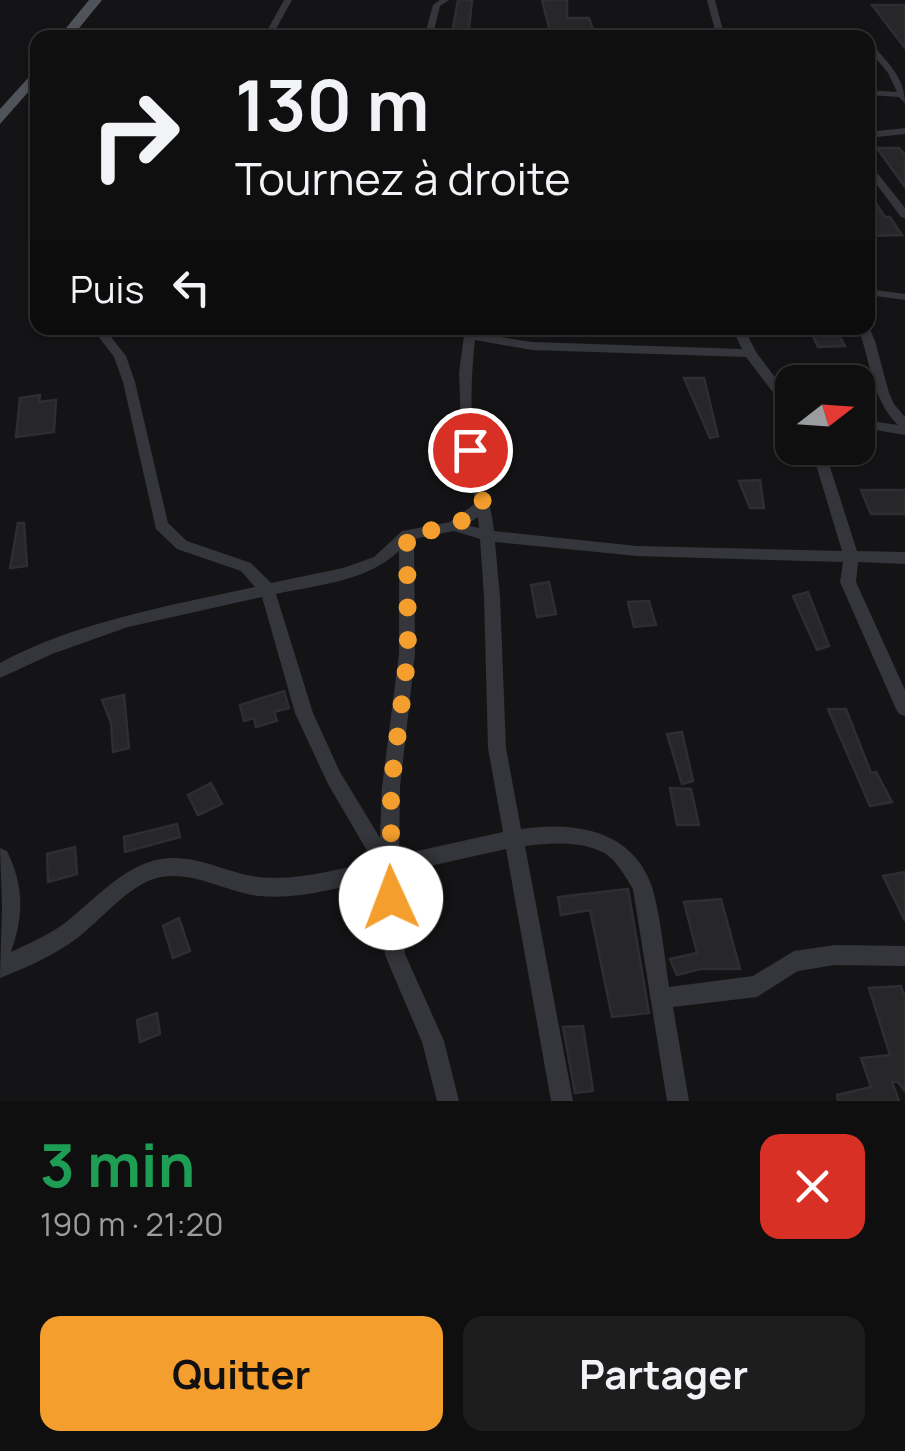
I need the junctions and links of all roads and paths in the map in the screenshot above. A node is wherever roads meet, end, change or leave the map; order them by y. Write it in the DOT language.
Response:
graph roads {
  1 [pos="96,0"];
  2 [pos="288,0"];
  3 [pos="445,0"];
  4 [pos="712,0"];
  5 [pos="71,30"];
  6 [pos="271,30"];
  7 [pos="430,30"];
  8 [pos="719,30"];
  9 [pos="875,53"];
  10 [pos="30,81"];
  11 [pos="875,94"];
  12 [pos="904,98"];
  13 [pos="0,119"];
  14 [pos="905,130"];
  15 [pos="875,134"];
  16 [pos="875,175"];
  17 [pos="905,215"];
  18 [pos="875,293"];
  19 [pos="905,297"];
  20 [pos="104,335"];
  21 [pos="470,335"];
  22 [pos="483,335"];
  23 [pos="741,335"];
  24 [pos="867,335"];
  25 [pos="750,354"];
  26 [pos="775,386"];
  27 [pos="875,424"];
  28 [pos="905,428"];
  29 [pos="823,465"];
  30 [pos="484,506"];
  31 [pos="454,526"];
  32 [pos="407,535"];
  33 [pos="486,536"];
  34 [pos="851,555"];
  35 [pos="905,558"];
  36 [pos="267,590"];
  37 [pos="0,672"];
  38 [pos="905,708"];
  39 [pos="514,838"];
  40 [pos="0,858"];
  41 [pos="389,870"];
  42 [pos="0,955"];
  43 [pos="905,956"];
  44 [pos="0,968"];
  45 [pos="664,998"];
  46 [pos="448,1101"];
  47 [pos="562,1101"];
  48 [pos="678,1101"];
  1 -- 5 [label="main road"];
  2 -- 6 [label="street"];
  3 -- 7 [label="street"];
  4 -- 8 [label="street"];
  9 -- 12 [label="street"];
  10 -- 13 [label="main road"];
  11 -- 12 [label="street"];
  14 -- 15 [label="street"];
  16 -- 17 [label="street"];
  18 -- 19 [label="street"];
  20 -- 36 [label="street"];
  21 -- 30 [label="street"];
  22 -- 25 [label="street"];
  23 -- 25 [label="street"];
  24 -- 28 [label="street"];
  25 -- 26 [label="street"];
  27 -- 28 [label="street"];
  29 -- 34 [label="street"];
  30 -- 31 [label="street"];
  30 -- 33 [label="street"];
  31 -- 32 [label="street"];
  31 -- 33 [label="street"];
  32 -- 36 [label="street"];
  32 -- 41 [label="street"];
  33 -- 34 [label="street"];
  33 -- 39 [label="street"];
  34 -- 35 [label="street"];
  34 -- 38 [label="street"];
  36 -- 37 [label="street"];
  36 -- 41 [label="street"];
  39 -- 41 [label="street"];
  39 -- 45 [label="street"];
  39 -- 47 [label="street"];
  40 -- 42 [label="street"];
  41 -- 44 [label="street"];
  41 -- 46 [label="street"];
  43 -- 45 [label="street"];
  45 -- 48 [label="street"];
}
